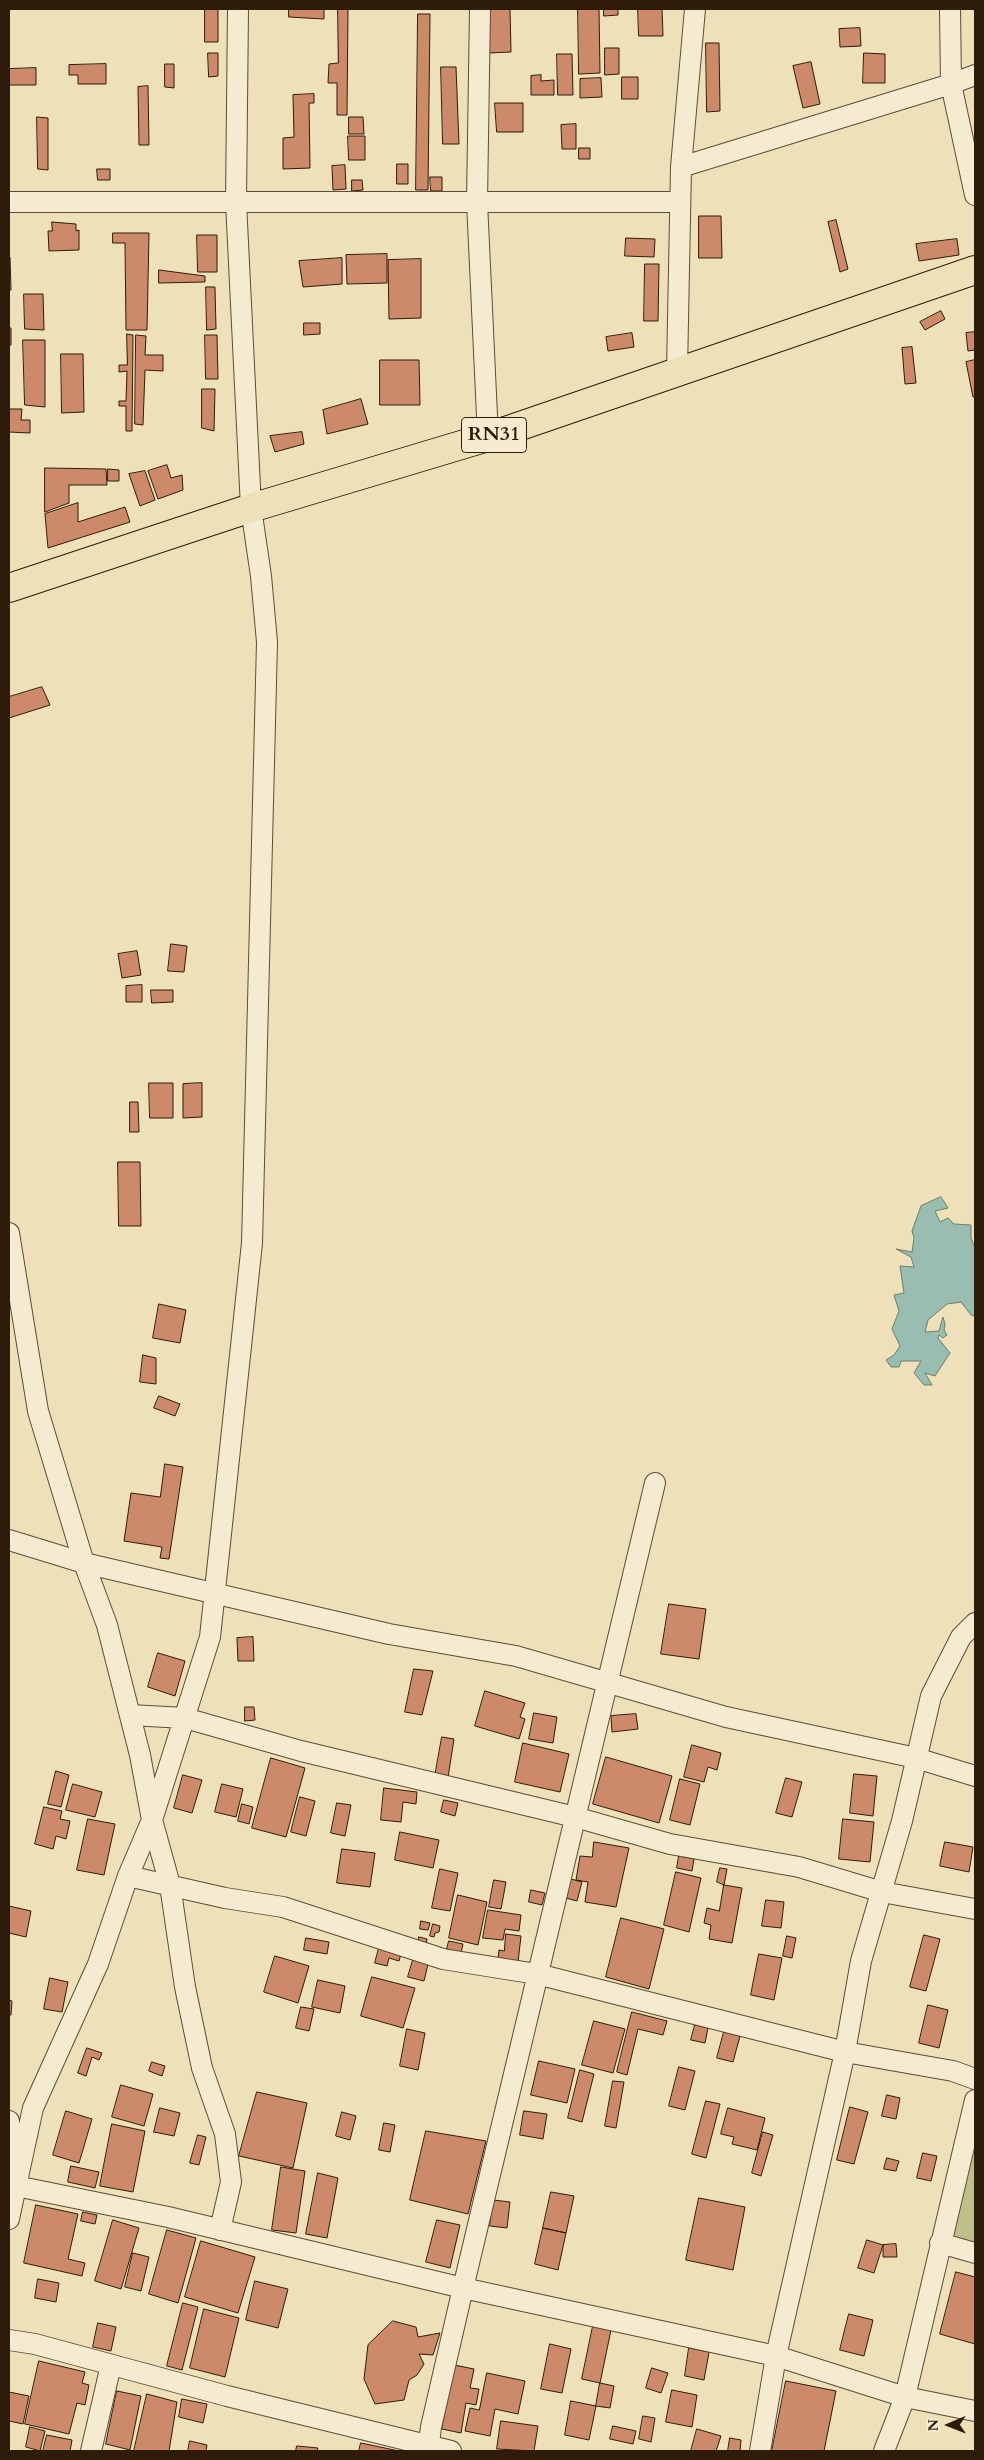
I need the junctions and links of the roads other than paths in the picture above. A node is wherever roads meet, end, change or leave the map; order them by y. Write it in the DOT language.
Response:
graph roads {
  1 [pos="238,9"];
  2 [pos="480,9"];
  3 [pos="695,9"];
  4 [pos="950,9"];
  5 [pos="975,75"];
  6 [pos="951,84"];
  7 [pos="680,167"];
  8 [pos="975,194"];
  9 [pos="9,202"];
  10 [pos="236,202"];
  11 [pos="477,202"];
  12 [pos="680,202"];
  13 [pos="975,270"];
  14 [pos="676,371"];
  15 [pos="488,436"];
  16 [pos="251,508"];
  17 [pos="9,588"];
  18 [pos="9,1233"];
  19 [pos="655,1483"];
  20 [pos="9,1540"];
  21 [pos="84,1563"];
  22 [pos="215,1593"];
  23 [pos="975,1623"];
  24 [pos="608,1684"];
  25 [pos="130,1716"];
  26 [pos="185,1718"];
  27 [pos="916,1758"];
  28 [pos="975,1776"];
  29 [pos="575,1817"];
  30 [pos="152,1820"];
  31 [pos="128,1876"];
  32 [pos="170,1885"];
  33 [pos="882,1892"];
  34 [pos="975,1909"];
  35 [pos="537,1974"];
  36 [pos="845,2052"];
  37 [pos="975,2079"];
  38 [pos="975,2100"];
  39 [pos="9,2121"];
  40 [pos="16,2186"];
  41 [pos="9,2219"];
  42 [pos="220,2230"];
  43 [pos="940,2243"];
  44 [pos="975,2253"];
  45 [pos="463,2288"];
  46 [pos="9,2340"];
  47 [pos="776,2356"];
  48 [pos="110,2366"];
  49 [pos="905,2397"];
  50 [pos="975,2411"];
  51 [pos="428,2449"];
  52 [pos="91,2451"];
  53 [pos="451,2451"];
  54 [pos="760,2451"];
  55 [pos="884,2451"];
  1 -- 10 [label="street"];
  2 -- 11 [label="street"];
  3 -- 7 [label="street"];
  4 -- 6 [label="street"];
  5 -- 6 [label="street"];
  6 -- 7 [label="street"];
  6 -- 8 [label="street"];
  7 -- 12 [label="street"];
  9 -- 10 [label="street"];
  10 -- 11 [label="street"];
  10 -- 16 [label="street"];
  11 -- 12 [label="street"];
  11 -- 15 [label="street"];
  12 -- 14 [label="street"];
  13 -- 14 [label="main road, RN31"];
  14 -- 15 [label="main road, RN31"];
  15 -- 16 [label="main road, RN31"];
  16 -- 17 [label="main road, RN31"];
  16 -- 22 [label="street"];
  18 -- 21 [label="street"];
  19 -- 24 [label="street"];
  20 -- 21 [label="street"];
  21 -- 22 [label="street"];
  21 -- 25 [label="street"];
  22 -- 24 [label="street"];
  22 -- 26 [label="street"];
  23 -- 27 [label="street"];
  24 -- 27 [label="street"];
  24 -- 29 [label="street"];
  25 -- 26 [label="street"];
  25 -- 30 [label="street"];
  26 -- 29 [label="street"];
  26 -- 30 [label="street"];
  27 -- 28 [label="street"];
  27 -- 33 [label="street"];
  29 -- 33 [label="street"];
  29 -- 35 [label="street"];
  30 -- 31 [label="street"];
  30 -- 32 [label="street"];
  31 -- 32 [label="street"];
  31 -- 40 [label="street"];
  32 -- 35 [label="street"];
  32 -- 42 [label="street"];
  33 -- 34 [label="street"];
  33 -- 36 [label="street"];
  35 -- 36 [label="street"];
  35 -- 45 [label="street"];
  36 -- 37 [label="street"];
  36 -- 47 [label="street"];
  38 -- 43 [label="street"];
  39 -- 40 [label="street"];
  40 -- 41 [label="street"];
  40 -- 42 [label="street"];
  42 -- 45 [label="street"];
  43 -- 44 [label="street"];
  43 -- 49 [label="street"];
  45 -- 47 [label="street"];
  45 -- 51 [label="street"];
  46 -- 48 [label="street"];
  47 -- 49 [label="street"];
  47 -- 54 [label="street"];
  48 -- 51 [label="street"];
  48 -- 52 [label="street"];
  49 -- 50 [label="street"];
  49 -- 55 [label="street"];
  51 -- 53 [label="street"];
}
